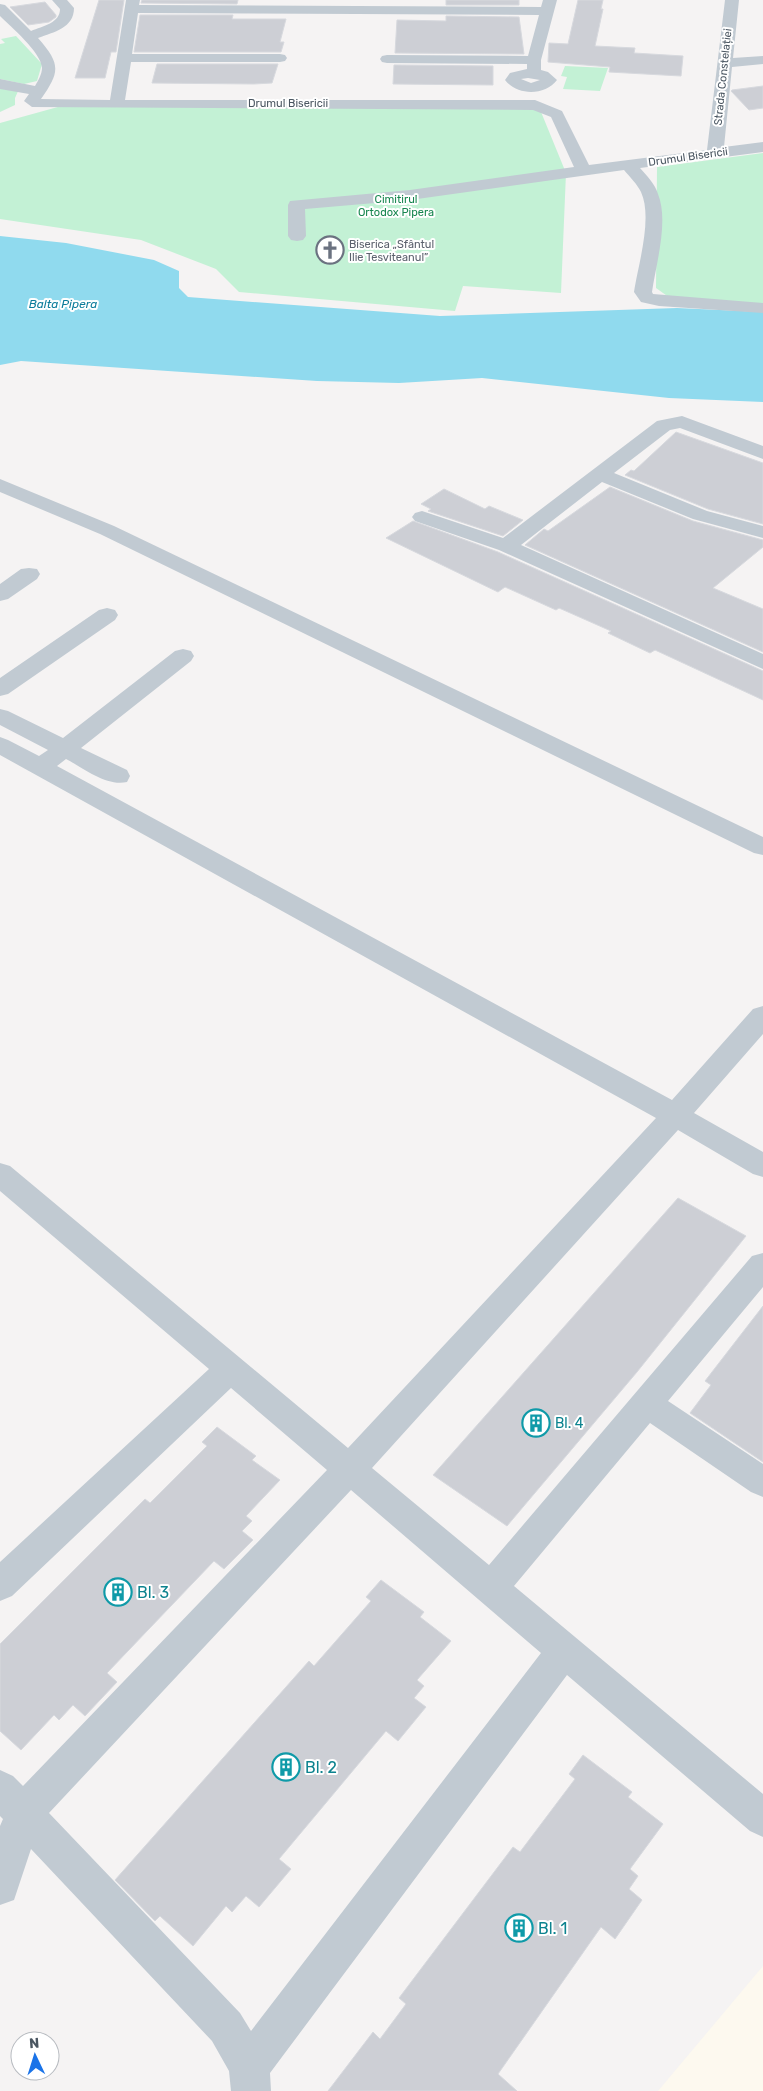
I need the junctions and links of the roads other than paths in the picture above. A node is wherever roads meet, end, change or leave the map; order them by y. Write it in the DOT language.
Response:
graph roads {
  1 [pos="59,0"];
  2 [pos="732,0"];
  3 [pos="132,4"];
  4 [pos="549,5"];
  5 [pos="0,8"];
  6 [pos="29,37"];
  7 [pos="124,58"];
  8 [pos="280,58"];
  9 [pos="387,59"];
  10 [pos="763,60"];
  11 [pos="725,63"];
  12 [pos="533,73"];
  13 [pos="0,84"];
  14 [pos="38,91"];
  15 [pos="117,103"];
  16 [pos="535,105"];
  17 [pos="763,147"];
  18 [pos="715,153"];
  19 [pos="628,165"];
  20 [pos="584,171"];
  21 [pos="297,236"];
  22 [pos="763,308"];
  23 [pos="763,453"];
  24 [pos="600,475"];
  25 [pos="0,485"];
  26 [pos="422,517"];
  27 [pos="763,532"];
  28 [pos="506,546"];
  29 [pos="29,574"];
  30 [pos="0,594"];
  31 [pos="107,615"];
  32 [pos="184,656"];
  33 [pos="763,662"];
  34 [pos="0,688"];
  35 [pos="0,716"];
  36 [pos="0,745"];
  37 [pos="64,749"];
  38 [pos="41,767"];
  39 [pos="118,776"];
  40 [pos="763,847"];
  41 [pos="763,1016"];
  42 [pos="675,1115"];
  43 [pos="763,1166"];
  44 [pos="0,1174"];
  45 [pos="763,1265"];
  46 [pos="230,1369"];
  47 [pos="647,1404"];
  48 [pos="349,1470"];
  49 [pos="763,1482"];
  50 [pos="0,1586"];
  51 [pos="491,1588"];
  52 [pos="564,1651"];
  53 [pos="12,1801"];
  54 [pos="763,1818"];
  55 [pos="0,1886"];
  56 [pos="250,2079"];
  1 -- 6 [label="street"];
  2 -- 11 [label="street, Strada Constelației"];
  3 -- 4 [label="street"];
  3 -- 7 [label="street"];
  4 -- 12 [label="street"];
  5 -- 6 [label="street"];
  6 -- 14 [label="street"];
  7 -- 8 [label="street"];
  7 -- 15 [label="street"];
  9 -- 12 [label="street"];
  10 -- 11 [label="street"];
  11 -- 18 [label="street, Strada Constelației"];
  12 -- 16 [label="street"];
  13 -- 14 [label="street"];
  14 -- 15 [label="street, Drumul Bisericii"];
  15 -- 16 [label="street, Drumul Bisericii"];
  16 -- 20 [label="street, Drumul Bisericii"];
  17 -- 18 [label="street, Drumul Bisericii"];
  18 -- 19 [label="street, Drumul Bisericii"];
  19 -- 20 [label="street, Drumul Bisericii"];
  19 -- 22 [label="street"];
  20 -- 21 [label="street, Drumul Bisericii"];
  23 -- 24 [label="street"];
  24 -- 27 [label="street"];
  24 -- 28 [label="street"];
  25 -- 40 [label="street"];
  26 -- 28 [label="street"];
  28 -- 33 [label="street"];
  29 -- 30 [label="street"];
  31 -- 34 [label="street"];
  32 -- 37 [label="street"];
  35 -- 37 [label="street"];
  36 -- 38 [label="street"];
  37 -- 38 [label="street"];
  37 -- 39 [label="street"];
  38 -- 42 [label="street"];
  41 -- 42 [label="street"];
  42 -- 43 [label="street"];
  42 -- 48 [label="street"];
  44 -- 46 [label="street"];
  45 -- 47 [label="street"];
  46 -- 48 [label="street"];
  46 -- 50 [label="street"];
  47 -- 49 [label="street"];
  47 -- 51 [label="street"];
  48 -- 51 [label="street"];
  48 -- 53 [label="street"];
  51 -- 52 [label="street"];
  52 -- 54 [label="street"];
  52 -- 56 [label="street"];
  53 -- 55 [label="street"];
  53 -- 56 [label="street"];
}
